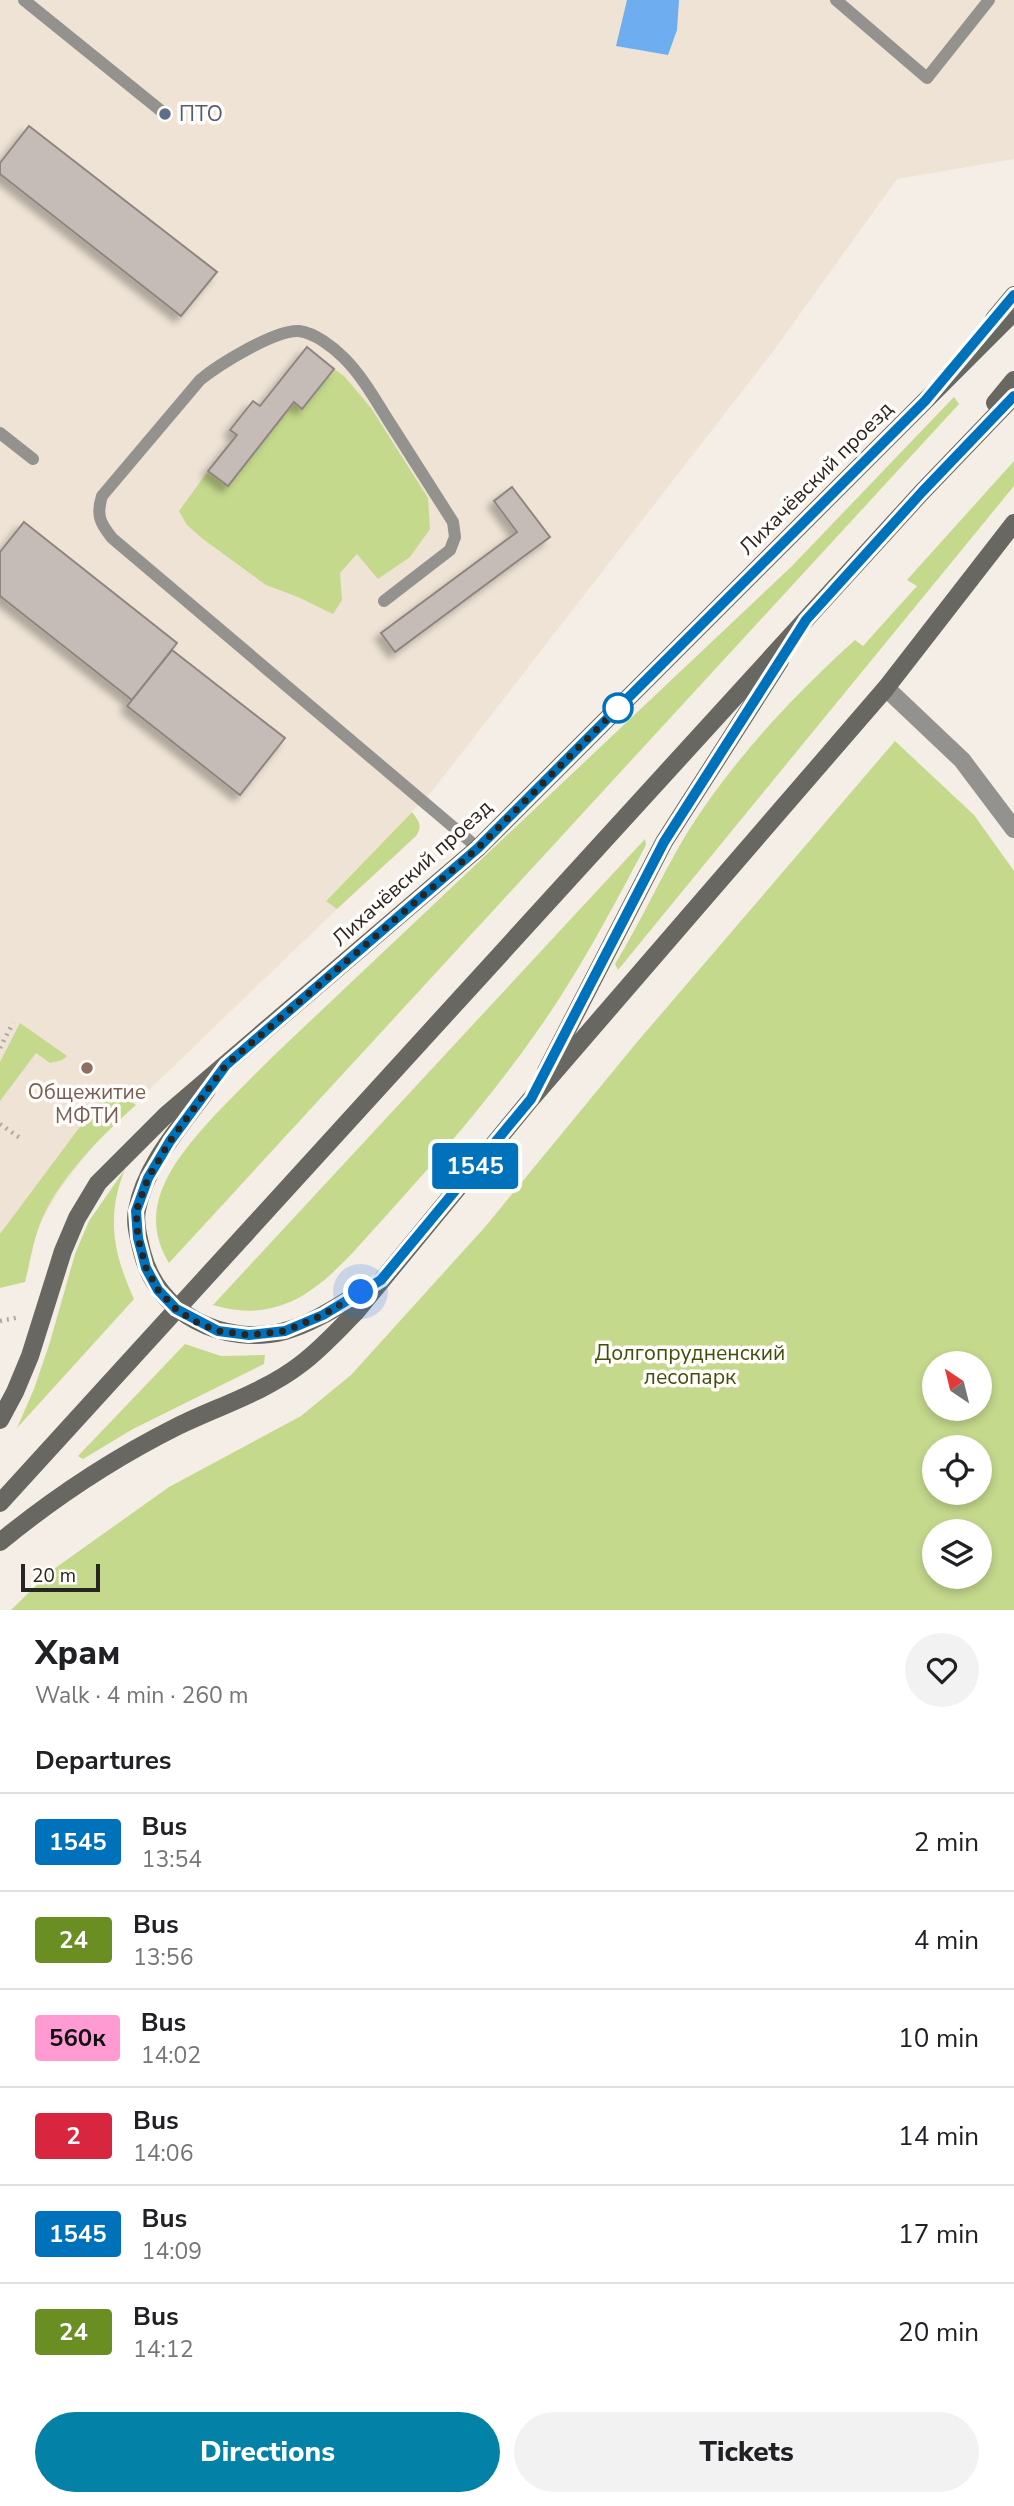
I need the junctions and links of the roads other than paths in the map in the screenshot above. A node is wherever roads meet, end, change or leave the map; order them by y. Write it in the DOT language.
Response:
graph roads {
  1 [pos="24,0"];
  2 [pos="836,0"];
  3 [pos="989,0"];
  4 [pos="165,114"];
  5 [pos="1014,295"];
  6 [pos="1014,312"];
  7 [pos="1014,380"];
  8 [pos="1014,396"];
  9 [pos="925,401"];
  10 [pos="0,433"];
  11 [pos="33,459"];
  12 [pos="922,492"];
  13 [pos="1014,523"];
  14 [pos="384,601"];
  15 [pos="806,620"];
  16 [pos="886,688"];
  17 [pos="1014,829"];
  18 [pos="478,848"];
  19 [pos="226,1065"];
  20 [pos="531,1099"];
  21 [pos="381,1280"];
  22 [pos="176,1309"];
  23 [pos="0,1420"];
  24 [pos="0,1503"];
  25 [pos="0,1542"];
  1 -- 4 [label="lane"];
  2 -- 3 [label="lane"];
  5 -- 9 [label="main road, Лихачёвский проезд"];
  6 -- 9 [label="main road, Лихачёвский проезд"];
  7 -- 12 [label="main road"];
  8 -- 12 [label="main road"];
  9 -- 18 [label="main road, Лихачёвский проезд"];
  10 -- 11 [label="lane"];
  12 -- 15 [label="main road"];
  13 -- 16 [label="main road"];
  14 -- 18 [label="lane"];
  15 -- 20 [label="main road"];
  15 -- 22 [label="main road"];
  16 -- 17 [label="street"];
  16 -- 20 [label="main road"];
  18 -- 19 [label="main road, Лихачёвский проезд"];
  19 -- 22 [label="main road"];
  19 -- 23 [label="main road, Лихачёвский проезд"];
  20 -- 21 [label="main road"];
  21 -- 22 [label="main road"];
  21 -- 25 [label="main road"];
  22 -- 24 [label="main road"];
}
